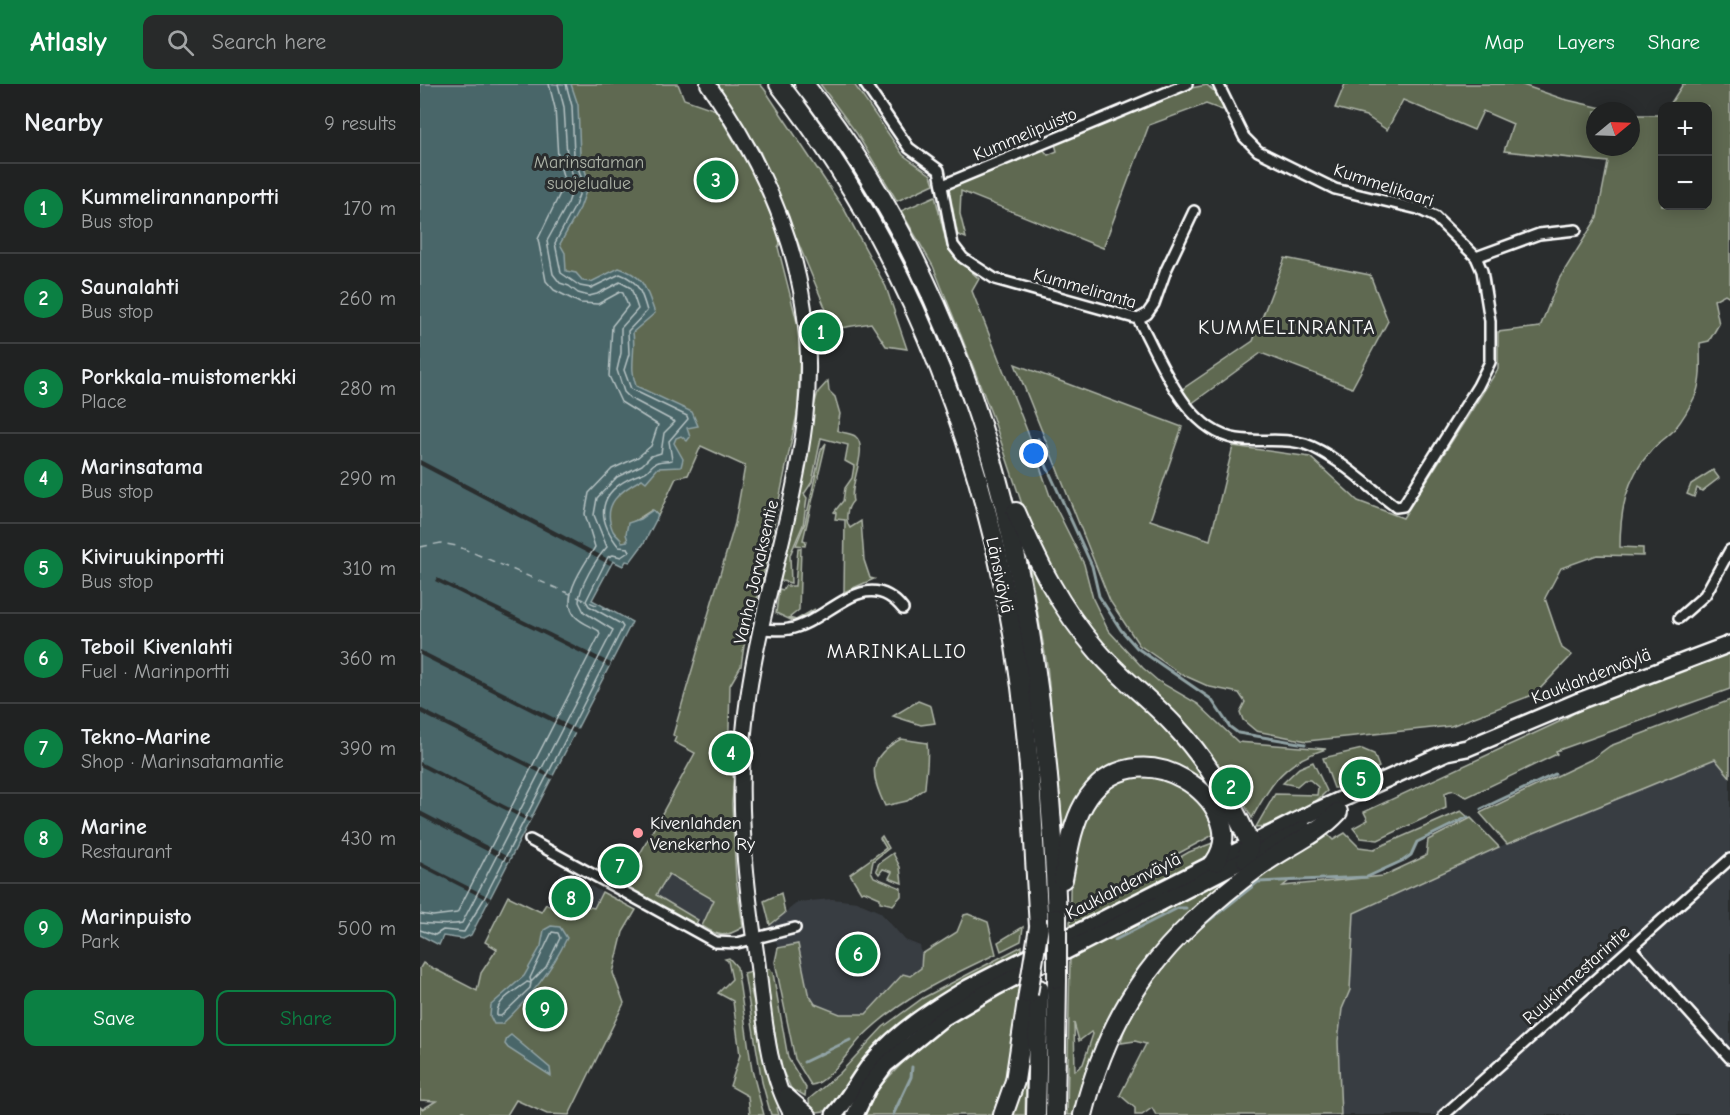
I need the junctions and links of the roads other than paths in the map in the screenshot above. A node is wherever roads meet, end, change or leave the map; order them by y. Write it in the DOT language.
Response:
graph roads {
  1 [pos="708,84"];
  2 [pos="779,84"];
  3 [pos="804,84"];
  4 [pos="865,84"];
  5 [pos="1187,84"];
  6 [pos="1218,84"];
  7 [pos="943,185"];
  8 [pos="1194,211"];
  9 [pos="1576,230"];
  10 [pos="1476,257"];
  11 [pos="1138,319"];
  12 [pos="995,465"];
  13 [pos="1403,506"];
  14 [pos="1730,550"];
  15 [pos="903,609"];
  16 [pos="1679,618"];
  17 [pos="761,629"];
  18 [pos="1730,644"];
  19 [pos="1326,817"];
  20 [pos="530,840"];
  21 [pos="1248,852"];
  22 [pos="1730,859"];
  23 [pos="1215,862"];
  24 [pos="1057,918"];
  25 [pos="795,928"];
  26 [pos="754,940"];
  27 [pos="1631,948"];
  28 [pos="1034,991"];
  29 [pos="1730,1058"];
  30 [pos="780,1089"];
  31 [pos="792,1115"];
  32 [pos="809,1115"];
  33 [pos="834,1115"];
  34 [pos="855,1115"];
  35 [pos="1003,1115"];
  36 [pos="1036,1115"];
  37 [pos="1055,1115"];
  38 [pos="1083,1115"];
  39 [pos="1444,1115"];
  1 -- 17 [label="main road, Vanha Jorvaksentie"];
  2 -- 28 [label="highway, Länsiväylä, bridge"];
  3 -- 12 [label="highway, Länsiväylä"];
  4 -- 7 [label="street, Kummeliranta"];
  5 -- 7 [label="street, Kummelipuisto"];
  6 -- 10 [label="street, Kummelikaari"];
  7 -- 11 [label="street, Kummeliranta"];
  8 -- 11 [label="street"];
  9 -- 10 [label="street"];
  10 -- 13 [label="street, Kummelikaari"];
  11 -- 13 [label="street, Kummeliranta"];
  12 -- 21 [label="highway"];
  12 -- 24 [label="highway, Länsiväylä"];
  14 -- 16 [label="street"];
  15 -- 17 [label="street"];
  17 -- 26 [label="main road, Vanha Jorvaksentie"];
  18 -- 19 [label="main road, Kauklahdenväylä"];
  19 -- 21 [label="main road, Kauklahdenväylä"];
  19 -- 38 [label="highway"];
  20 -- 26 [label="street"];
  21 -- 23 [label="main road, Kauklahdenväylä"];
  21 -- 34 [label="main road, Kauklahdenväylä"];
  22 -- 27 [label="street, Ruukinmestarintie"];
  23 -- 24 [label="highway"];
  23 -- 33 [label="main road, Kauklahdenväylä"];
  24 -- 37 [label="highway, Länsiväylä, bridge"];
  25 -- 26 [label="street"];
  26 -- 30 [label="main road, Vanha Jorvaksentie"];
  27 -- 29 [label="street"];
  27 -- 39 [label="street, Ruukinmestarintie"];
  28 -- 35 [label="highway"];
  28 -- 36 [label="highway"];
  30 -- 31 [label="main road, Vanha Jorvaksentie"];
  30 -- 32 [label="main road"];
}
